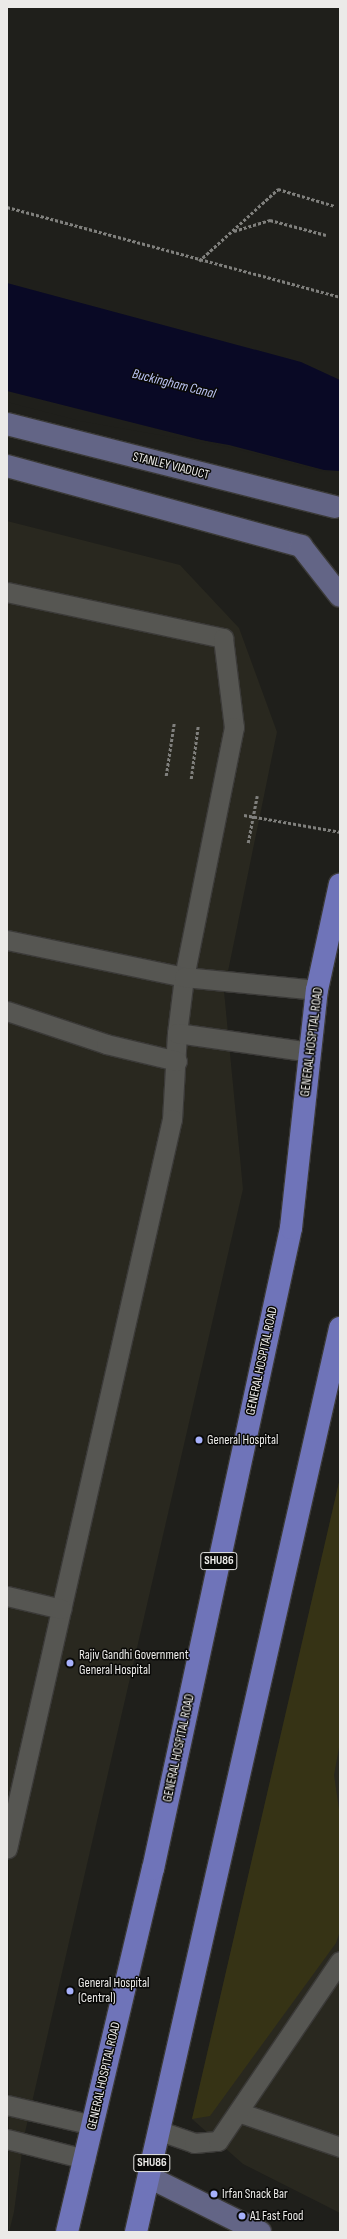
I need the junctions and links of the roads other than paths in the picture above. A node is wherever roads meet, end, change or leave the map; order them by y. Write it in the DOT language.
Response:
graph roads {
  1 [pos="7,424"];
  2 [pos="7,466"];
  3 [pos="337,508"];
  4 [pos="7,592"];
  5 [pos="340,596"];
  6 [pos="340,884"];
  7 [pos="7,940"];
  8 [pos="184,977"];
  9 [pos="317,990"];
  10 [pos="7,1011"];
  11 [pos="177,1033"];
  12 [pos="310,1052"];
  13 [pos="177,1061"];
  14 [pos="340,1332"];
  15 [pos="7,1596"];
  16 [pos="61,1609"];
  17 [pos="7,1849"];
  18 [pos="340,1961"];
  19 [pos="7,2104"];
  20 [pos="238,2112"];
  21 [pos="92,2125"];
  22 [pos="160,2131"];
  23 [pos="7,2139"];
  24 [pos="340,2147"];
  25 [pos="85,2159"];
  26 [pos="149,2177"];
  27 [pos="67,2232"];
  28 [pos="136,2232"];
  29 [pos="260,2232"];
  1 -- 3 [label="main road, STANLEY VIADUCT, bridge"];
  2 -- 5 [label="main road"];
  4 -- 8 [label="lane"];
  6 -- 9 [label="main road, GENERAL HOSPITAL ROAD / SHU86"];
  7 -- 8 [label="lane"];
  8 -- 9 [label="lane"];
  8 -- 11 [label="lane"];
  9 -- 12 [label="main road, GENERAL HOSPITAL ROAD / SHU86"];
  10 -- 13 [label="lane"];
  11 -- 12 [label="lane"];
  11 -- 13 [label="lane"];
  12 -- 21 [label="main road, GENERAL HOSPITAL ROAD / SHU86"];
  13 -- 16 [label="lane"];
  14 -- 22 [label="main road, SHU86"];
  15 -- 16 [label="lane"];
  16 -- 17 [label="lane"];
  18 -- 20 [label="lane"];
  19 -- 21 [label="lane"];
  20 -- 22 [label="lane"];
  20 -- 24 [label="lane"];
  21 -- 25 [label="main road, GENERAL HOSPITAL ROAD / SHU86"];
  22 -- 26 [label="main road, SHU86"];
  23 -- 25 [label="lane"];
  25 -- 27 [label="main road, GENERAL HOSPITAL ROAD / SHU86"];
  26 -- 28 [label="main road, SHU86"];
  26 -- 29 [label="main road"];
}
